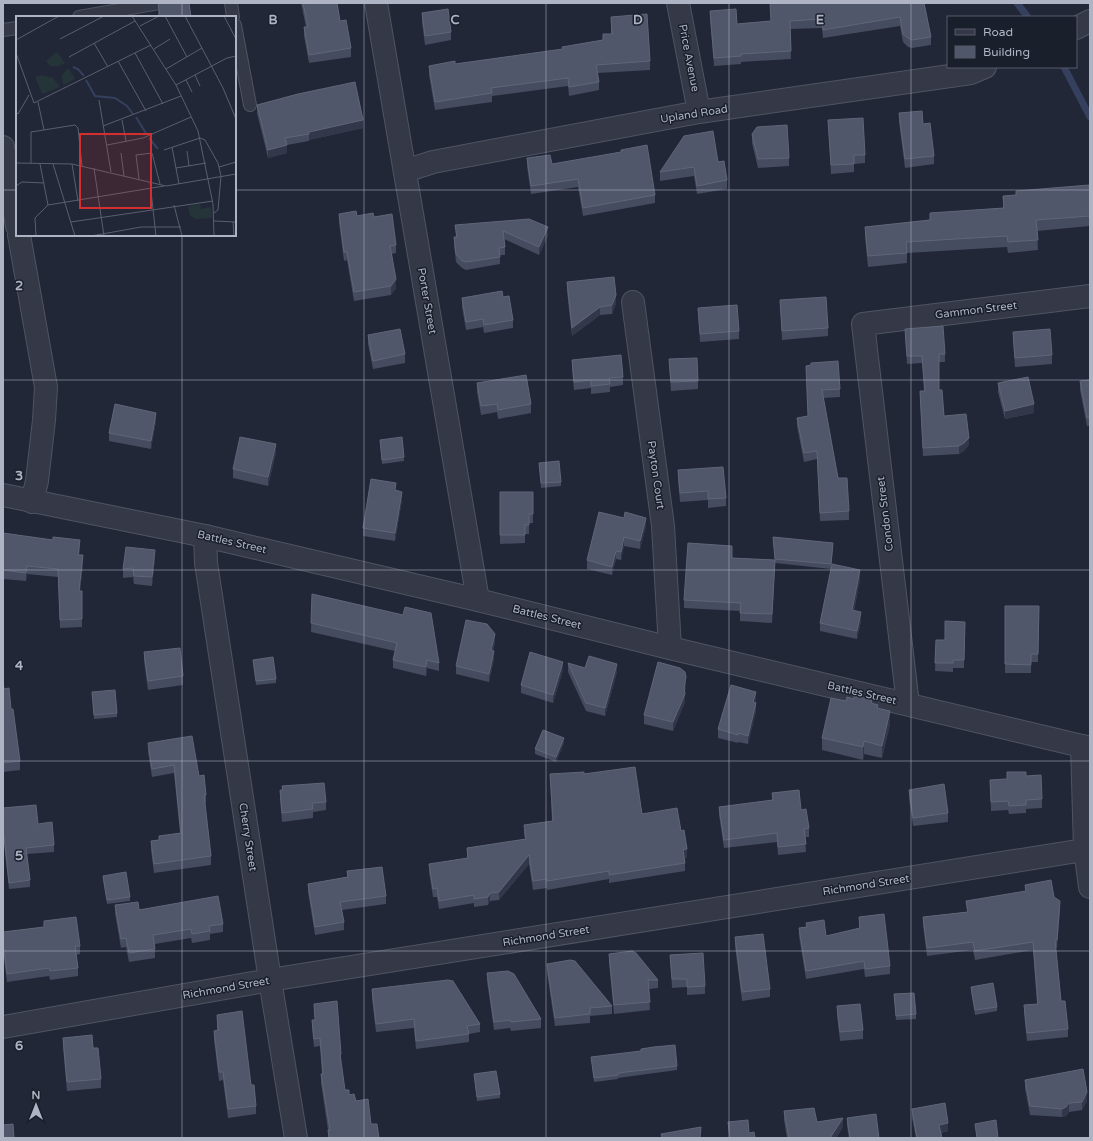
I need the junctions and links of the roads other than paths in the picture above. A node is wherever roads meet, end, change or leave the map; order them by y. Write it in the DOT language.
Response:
graph roads {
  1 [pos="159,3"];
  2 [pos="231,3"];
  3 [pos="376,3"];
  4 [pos="678,3"];
  5 [pos="85,16"];
  6 [pos="234,16"];
  7 [pos="1090,22"];
  8 [pos="16,28"];
  9 [pos="1077,28"];
  10 [pos="3,30"];
  11 [pos="236,30"];
  12 [pos="983,68"];
  13 [pos="250,105"];
  14 [pos="699,112"];
  15 [pos="3,150"];
  16 [pos="405,171"];
  17 [pos="16,221"];
  18 [pos="19,236"];
  19 [pos="1090,296"];
  20 [pos="633,302"];
  21 [pos="863,324"];
  22 [pos="3,495"];
  23 [pos="32,502"];
  24 [pos="205,536"];
  25 [pos="478,600"];
  26 [pos="670,648"];
  27 [pos="908,704"];
  28 [pos="1086,747"];
  29 [pos="1088,849"];
  30 [pos="1090,887"];
  31 [pos="270,980"];
  32 [pos="3,1027"];
  33 [pos="296,1138"];
  1 -- 5 [label="lane"];
  2 -- 6 [label="lane"];
  3 -- 16 [label="street, Porter Street"];
  4 -- 14 [label="street, Price Avenue"];
  7 -- 9 [label="street"];
  8 -- 10 [label="lane"];
  11 -- 13 [label="lane"];
  12 -- 14 [label="street, Upland Road"];
  14 -- 16 [label="street, Upland Road"];
  15 -- 17 [label="street"];
  16 -- 25 [label="street, Porter Street"];
  18 -- 23 [label="street"];
  19 -- 21 [label="street, Gammon Street"];
  20 -- 26 [label="street, Payton Court"];
  21 -- 27 [label="street, Condon Street"];
  22 -- 23 [label="street, Battles Street"];
  23 -- 24 [label="street, Battles Street"];
  24 -- 25 [label="street, Battles Street"];
  24 -- 31 [label="street, Cherry Street"];
  25 -- 26 [label="street, Battles Street"];
  26 -- 27 [label="street, Battles Street"];
  27 -- 28 [label="street, Battles Street"];
  28 -- 29 [label="street"];
  29 -- 30 [label="street"];
  29 -- 31 [label="street, Richmond Street"];
  31 -- 32 [label="street, Richmond Street"];
  31 -- 33 [label="street, Cherry Street"];
}
